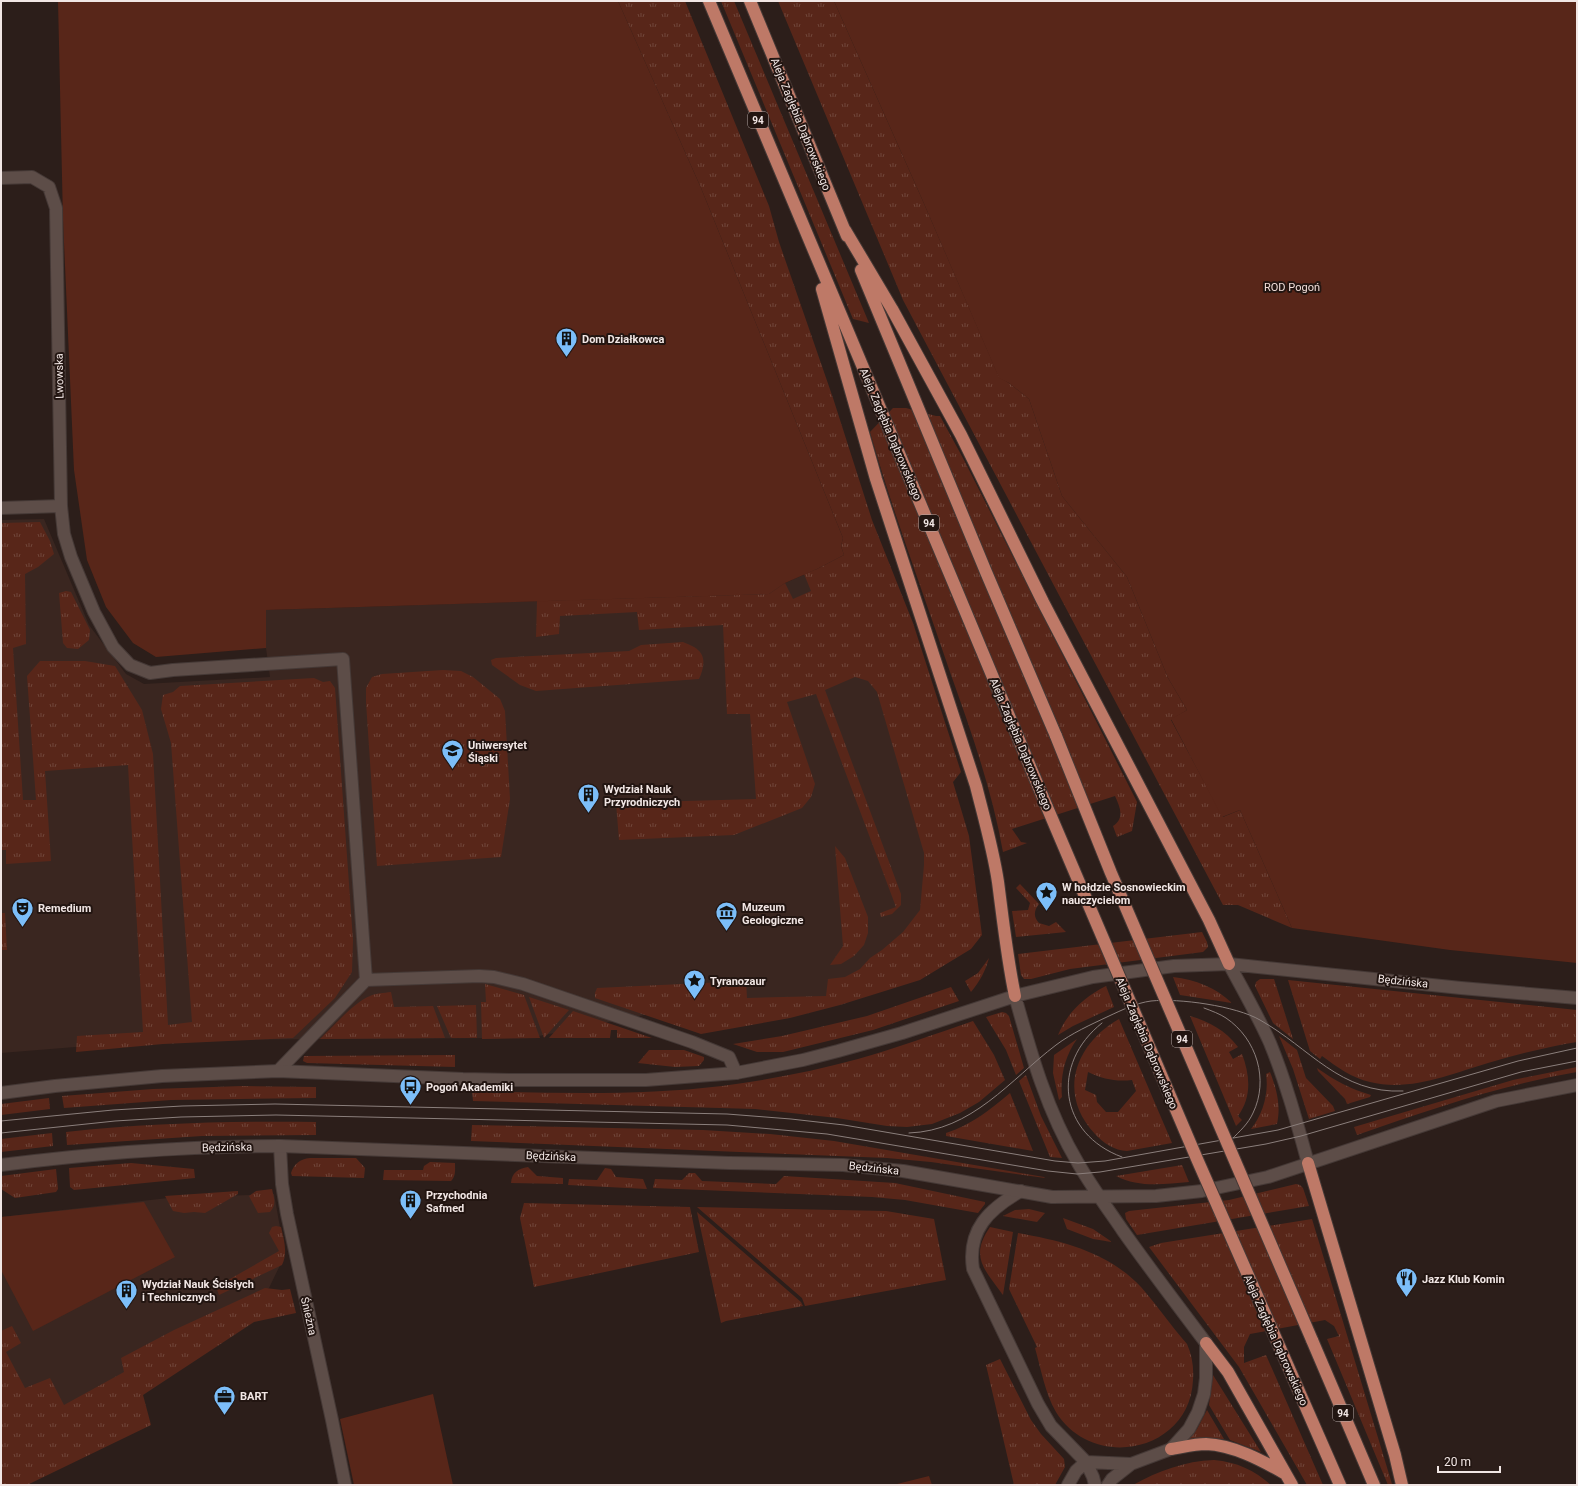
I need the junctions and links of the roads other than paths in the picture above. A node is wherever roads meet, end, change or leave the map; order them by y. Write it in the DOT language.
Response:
graph roads {
  1 [pos="709,1"];
  2 [pos="750,1"];
  3 [pos="1,178"];
  4 [pos="845,230"];
  5 [pos="808,240"];
  6 [pos="61,506"];
  7 [pos="1,508"];
  8 [pos="1229,964"];
  9 [pos="366,980"];
  10 [pos="1015,996"];
  11 [pos="1577,998"];
  12 [pos="278,1071"];
  13 [pos="736,1073"];
  14 [pos="1577,1085"];
  15 [pos="1,1093"];
  16 [pos="280,1146"];
  17 [pos="1308,1163"];
  18 [pos="1,1165"];
  19 [pos="1021,1191"];
  20 [pos="1098,1196"];
  21 [pos="1206,1344"];
  22 [pos="1171,1449"];
  23 [pos="1086,1462"];
  24 [pos="1131,1464"];
  25 [pos="1285,1474"];
  26 [pos="345,1485"];
  27 [pos="1068,1485"];
  28 [pos="1095,1485"];
  29 [pos="1108,1485"];
  30 [pos="1292,1485"];
  31 [pos="1340,1485"];
  32 [pos="1374,1485"];
  33 [pos="1402,1485"];
  1 -- 5 [label="main road, Aleja Zagłębia Dąbrowskiego / 94"];
  2 -- 4 [label="main road, Aleja Zagłębia Dąbrowskiego / 94"];
  3 -- 6 [label="street, Lwowska"];
  4 -- 8 [label="main road"];
  4 -- 32 [label="main road, Aleja Zagłębia Dąbrowskiego / 94, bridge"];
  5 -- 10 [label="main road"];
  5 -- 31 [label="main road, Aleja Zagłębia Dąbrowskiego / 94, bridge"];
  6 -- 7 [label="street"];
  6 -- 9 [label="street, Lwowska"];
  8 -- 10 [label="street, Będzińska"];
  8 -- 11 [label="street, Będzińska"];
  8 -- 17 [label="street"];
  9 -- 12 [label="street"];
  9 -- 13 [label="street"];
  10 -- 13 [label="street, Będzińska"];
  10 -- 20 [label="street"];
  12 -- 13 [label="street, Będzińska"];
  12 -- 15 [label="street, Będzińska"];
  14 -- 17 [label="street, Będzińska"];
  16 -- 18 [label="street, Będzińska"];
  16 -- 19 [label="street, Będzińska"];
  16 -- 26 [label="street, Śnieżna"];
  17 -- 20 [label="street, Będzińska"];
  17 -- 33 [label="main road"];
  19 -- 20 [label="street, Będzińska"];
  19 -- 23 [label="street"];
  20 -- 21 [label="street"];
  21 -- 22 [label="street"];
  21 -- 25 [label="main road"];
  22 -- 24 [label="street"];
  22 -- 25 [label="main road"];
  23 -- 24 [label="street"];
  23 -- 27 [label="street"];
  23 -- 28 [label="street"];
  24 -- 29 [label="street"];
  25 -- 30 [label="main road"];
}
